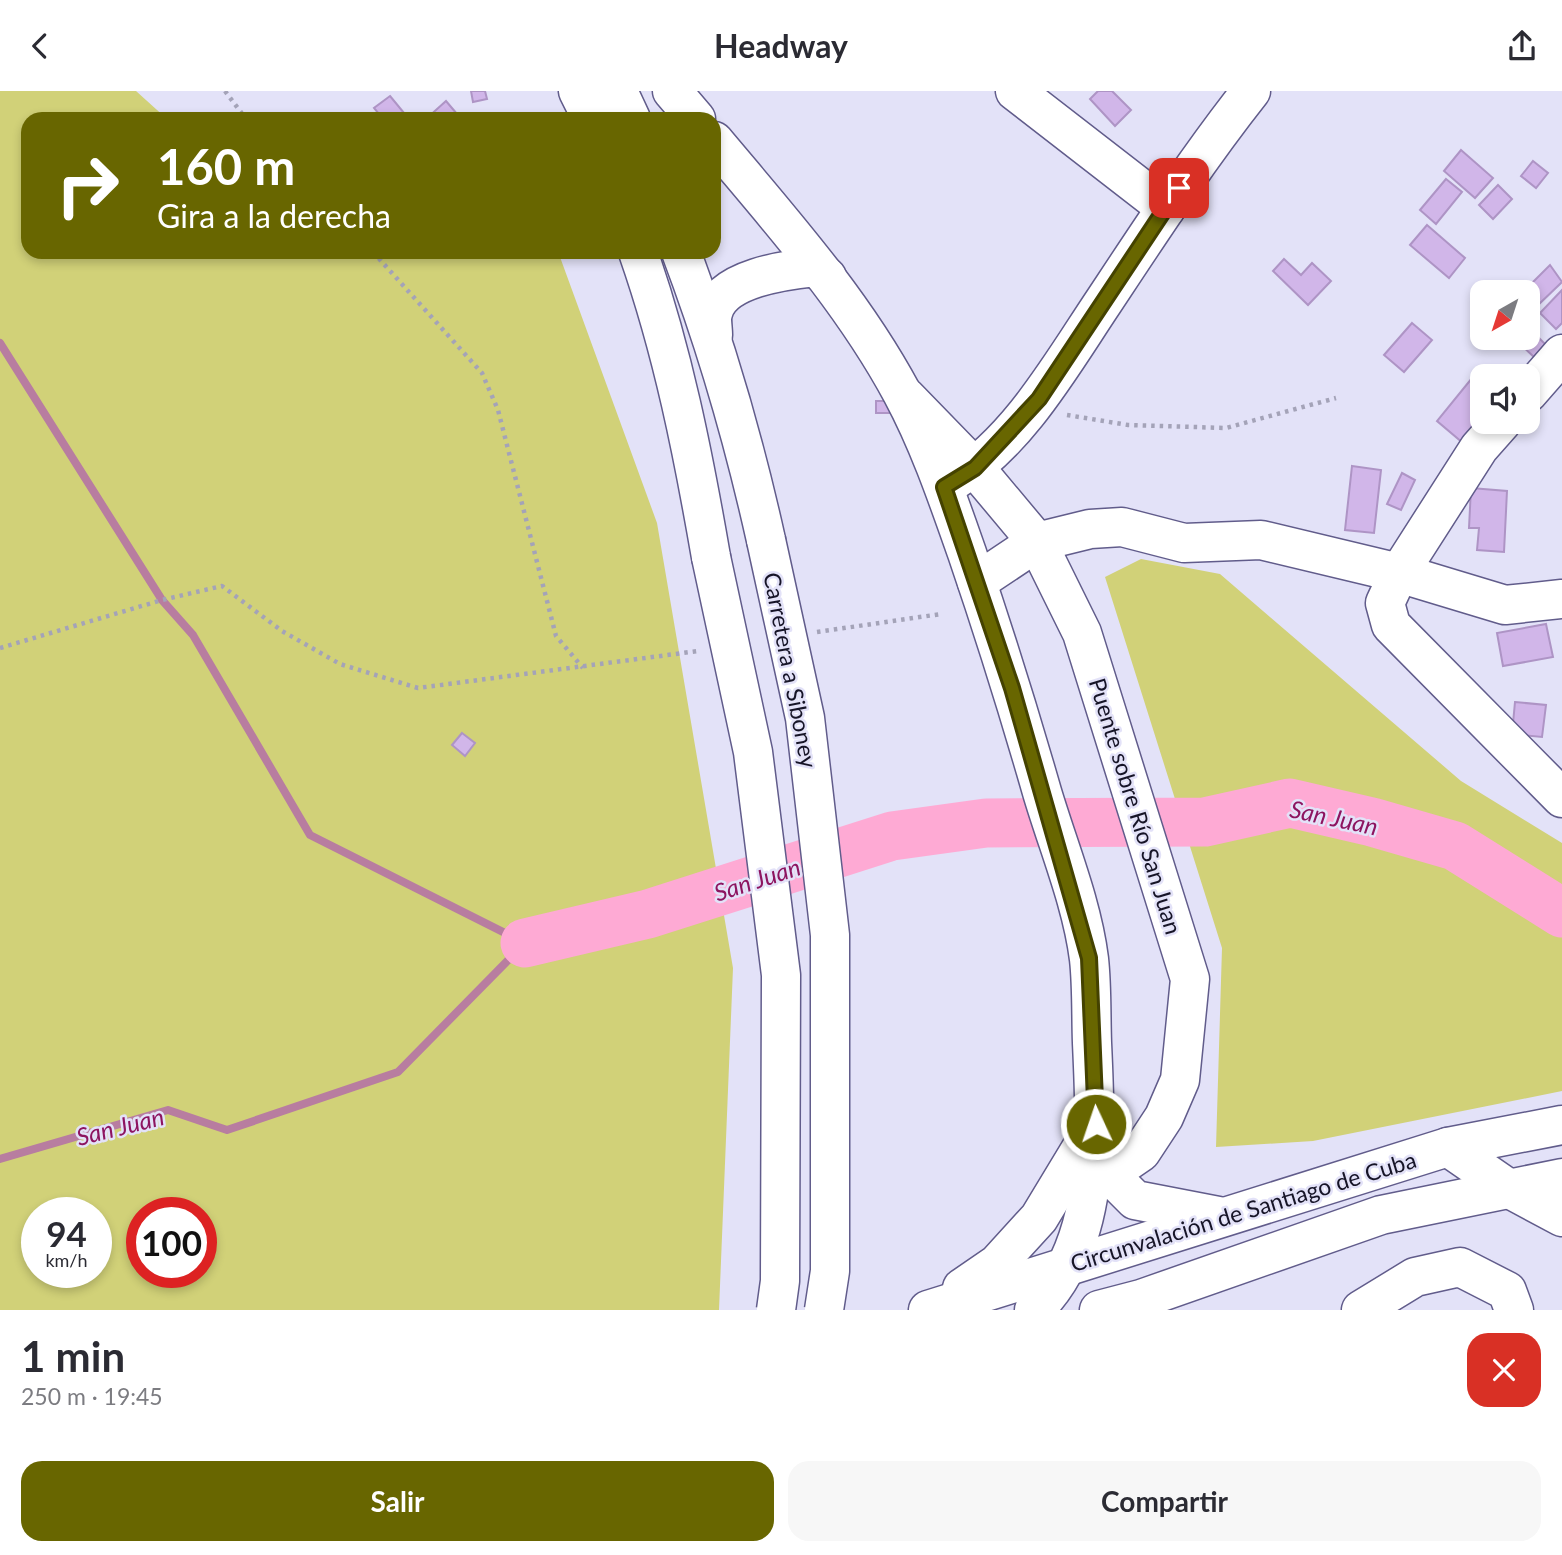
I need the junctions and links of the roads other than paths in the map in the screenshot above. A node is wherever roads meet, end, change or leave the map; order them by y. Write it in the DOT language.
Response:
graph roads {
  1 [pos="578,91"];
  2 [pos="618,91"];
  3 [pos="673,91"];
  4 [pos="1015,91"];
  5 [pos="1251,91"];
  6 [pos="588,112"];
  7 [pos="628,112"];
  8 [pos="690,112"];
  9 [pos="721,149"];
  10 [pos="1166,208"];
  11 [pos="640,259"];
  12 [pos="684,259"];
  13 [pos="827,277"];
  14 [pos="713,335"];
  15 [pos="1562,354"];
  16 [pos="1540,379"];
  17 [pos="1491,434"];
  18 [pos="960,477"];
  19 [pos="1037,542"];
  20 [pos="1399,573"];
  21 [pos="977,582"];
  22 [pos="1562,599"];
  23 [pos="1562,798"];
  24 [pos="1096,1124"];
  25 [pos="1562,1125"];
  26 [pos="1448,1147"];
  27 [pos="1109,1174"];
  28 [pos="1562,1178"];
  29 [pos="1506,1187"];
  30 [pos="1220,1216"];
  31 [pos="1562,1217"];
  32 [pos="1066,1266"];
  33 [pos="1132,1304"];
  34 [pos="776,1310"];
  35 [pos="824,1310"];
  36 [pos="929,1310"];
  37 [pos="1034,1310"];
  38 [pos="1099,1310"];
  39 [pos="1360,1310"];
  40 [pos="1514,1310"];
  1 -- 6 [label="main road"];
  2 -- 7 [label="main road"];
  3 -- 8 [label="main road"];
  4 -- 10 [label="main road"];
  5 -- 10 [label="main road"];
  9 -- 13 [label="main road"];
  10 -- 18 [label="main road"];
  11 -- 34 [label="main road, bridge"];
  12 -- 14 [label="main road, Carretera a Siboney"];
  13 -- 14 [label="main road"];
  13 -- 18 [label="main road"];
  14 -- 35 [label="main road, Carretera a Siboney, bridge"];
  15 -- 16 [label="main road"];
  17 -- 20 [label="main road"];
  18 -- 19 [label="main road, Puente sobre Río San Juan"];
  18 -- 21 [label="main road"];
  19 -- 20 [label="main road"];
  19 -- 21 [label="main road"];
  19 -- 27 [label="main road, Puente sobre Río San Juan"];
  20 -- 22 [label="main road"];
  20 -- 23 [label="main road"];
  21 -- 24 [label="main road"];
  24 -- 27 [label="main road"];
  24 -- 32 [label="main road"];
  24 -- 36 [label="main road"];
  25 -- 26 [label="main road, Circunvalación de Santiago de Cuba"];
  26 -- 29 [label="main road"];
  26 -- 30 [label="main road, Circunvalación de Santiago de Cuba"];
  27 -- 30 [label="main road"];
  28 -- 29 [label="main road, Circunvalación de Santiago de Cuba"];
  29 -- 31 [label="main road"];
  29 -- 33 [label="main road, Circunvalación de Santiago de Cuba"];
  30 -- 32 [label="main road, Circunvalación de Santiago de Cuba"];
  32 -- 36 [label="main road, Circunvalación de Santiago de Cuba"];
  32 -- 37 [label="main road"];
  33 -- 38 [label="main road, Circunvalación de Santiago de Cuba"];
  39 -- 40 [label="main road"];
}
